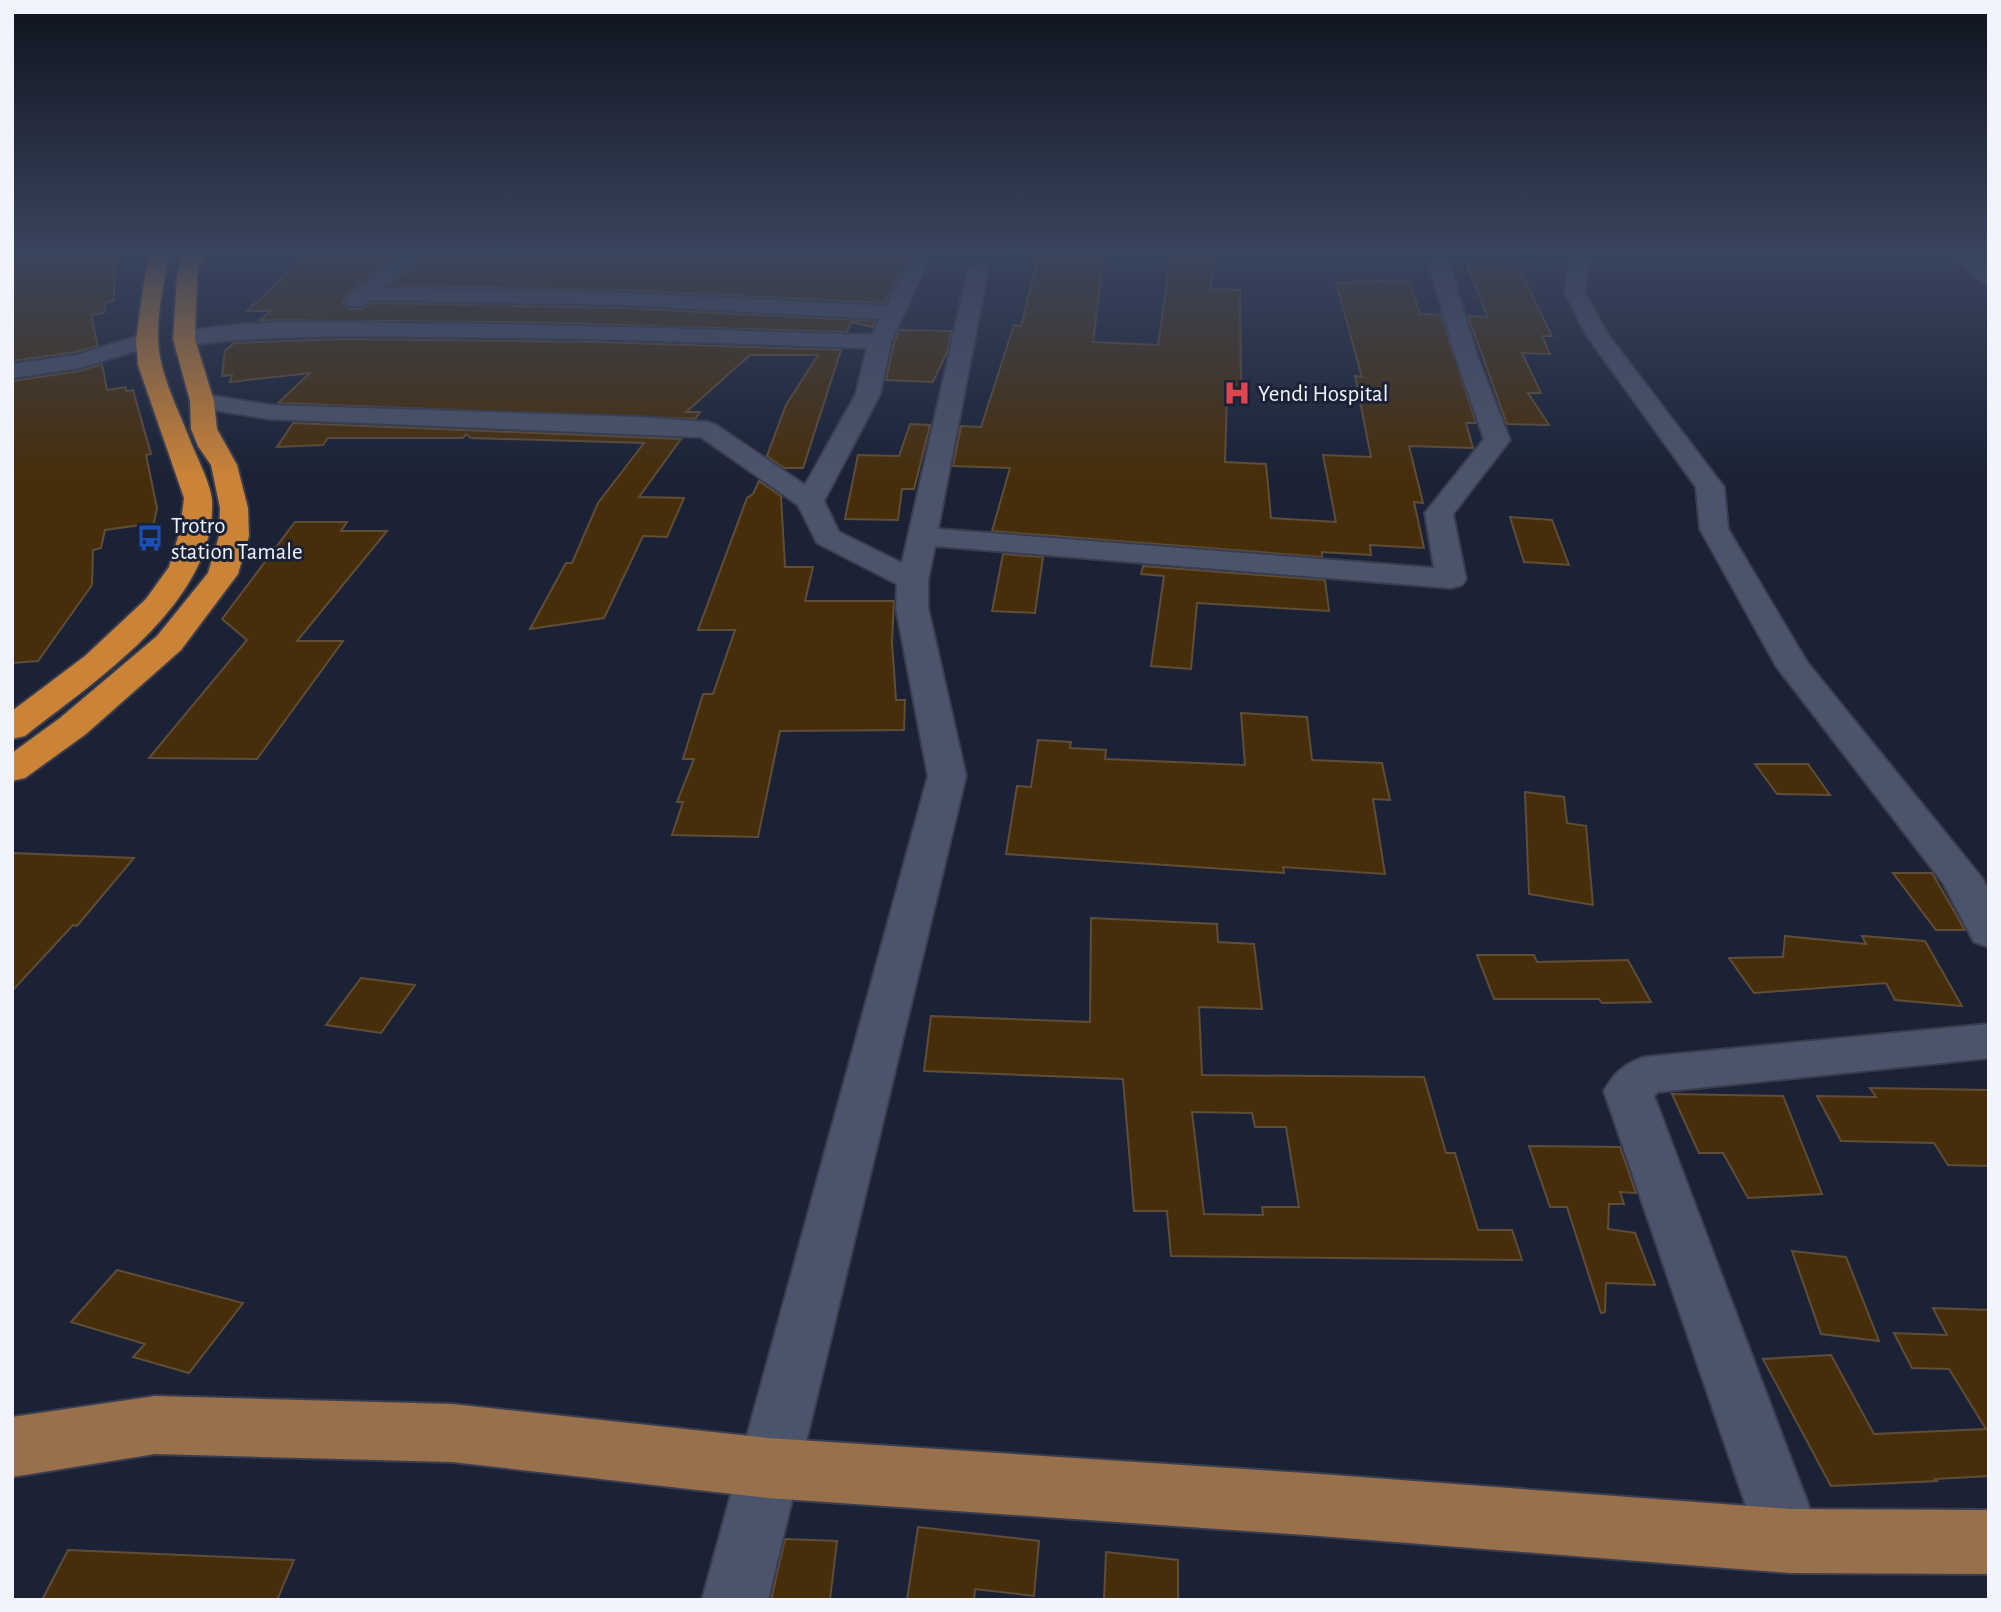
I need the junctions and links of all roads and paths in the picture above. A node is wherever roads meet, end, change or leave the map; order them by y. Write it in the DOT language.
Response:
graph roads {
  1 [pos="150,325"];
  2 [pos="185,325"];
  3 [pos="328,325"];
  4 [pos="888,325"];
  5 [pos="967,325"];
  6 [pos="1457,325"];
  7 [pos="1592,325"];
  8 [pos="322,330"];
  9 [pos="184,339"];
  10 [pos="880,342"];
  11 [pos="148,350"];
  12 [pos="12,371"];
  13 [pos="202,401"];
  14 [pos="810,501"];
  15 [pos="923,536"];
  16 [pos="913,580"];
  17 [pos="12,728"];
  18 [pos="12,770"];
  19 [pos="1989,932"];
  20 [pos="1989,1041"];
  21 [pos="12,1447"];
  22 [pos="768,1468"];
  23 [pos="1790,1541"];
  24 [pos="1989,1542"];
  25 [pos="735,1600"];
  1 -- 11 [label="highway"];
  2 -- 9 [label="highway"];
  3 -- 8 [label="street"];
  4 -- 10 [label="street"];
  5 -- 15 [label="street"];
  6 -- 15 [label="street"];
  7 -- 19 [label="street"];
  8 -- 9 [label="street"];
  8 -- 10 [label="street"];
  9 -- 11 [label="highway"];
  9 -- 13 [label="highway"];
  10 -- 14 [label="street"];
  11 -- 12 [label="street"];
  11 -- 17 [label="highway"];
  13 -- 14 [label="street"];
  13 -- 18 [label="highway"];
  14 -- 16 [label="street"];
  15 -- 16 [label="street"];
  16 -- 22 [label="street"];
  20 -- 23 [label="street"];
  21 -- 22 [label="main road"];
  22 -- 23 [label="main road"];
  22 -- 25 [label="street"];
  23 -- 24 [label="main road"];
}
